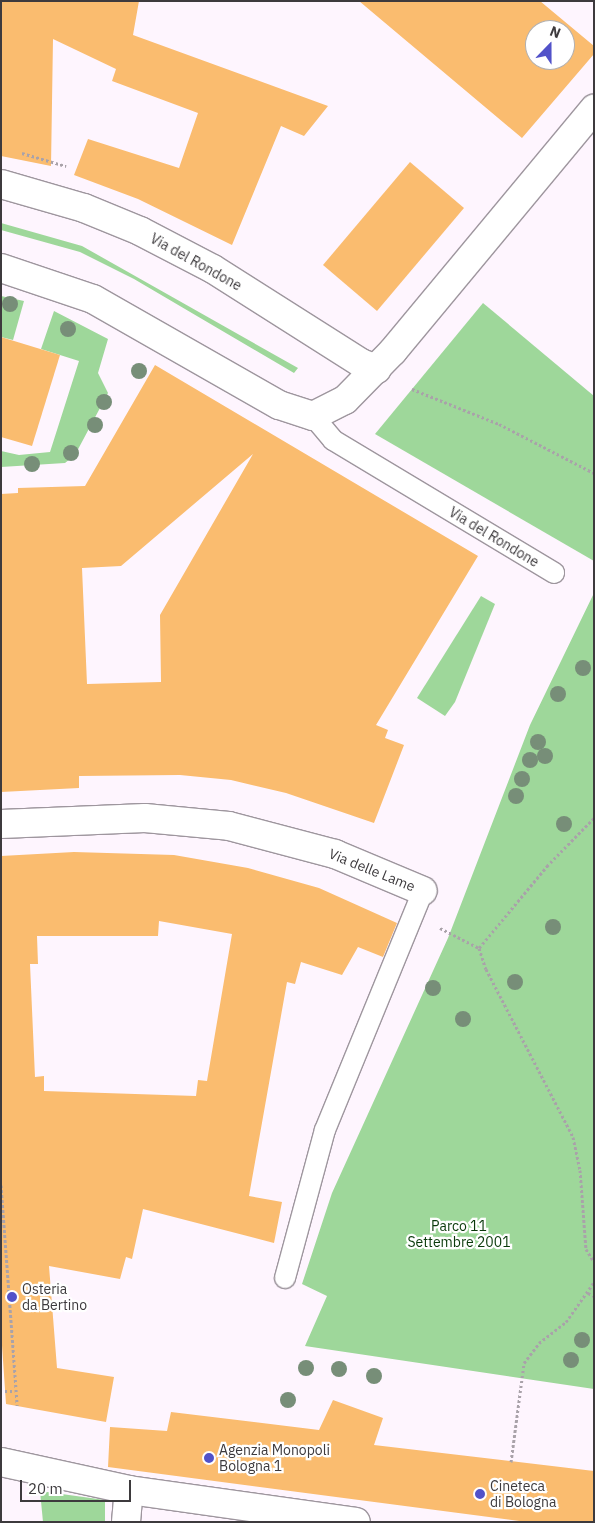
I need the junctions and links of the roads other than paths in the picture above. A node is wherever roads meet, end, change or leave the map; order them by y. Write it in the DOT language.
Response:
graph roads {
  1 [pos="594,109"];
  2 [pos="1,184"];
  3 [pos="1,268"];
  4 [pos="377,369"];
  5 [pos="313,416"];
  6 [pos="554,573"];
  7 [pos="1,824"];
  8 [pos="423,891"];
  9 [pos="285,1278"];
  10 [pos="1,1462"];
  11 [pos="129,1490"];
  12 [pos="126,1522"];
  13 [pos="356,1522"];
  1 -- 4 [label="street"];
  2 -- 4 [label="street, Via del Rondone"];
  3 -- 5 [label="street"];
  4 -- 5 [label="street"];
  5 -- 6 [label="lane, Via del Rondone"];
  7 -- 8 [label="street, Via delle Lame"];
  8 -- 9 [label="lane, Via delle Lame"];
  10 -- 11 [label="street"];
  11 -- 12 [label="street"];
  11 -- 13 [label="street"];
}
